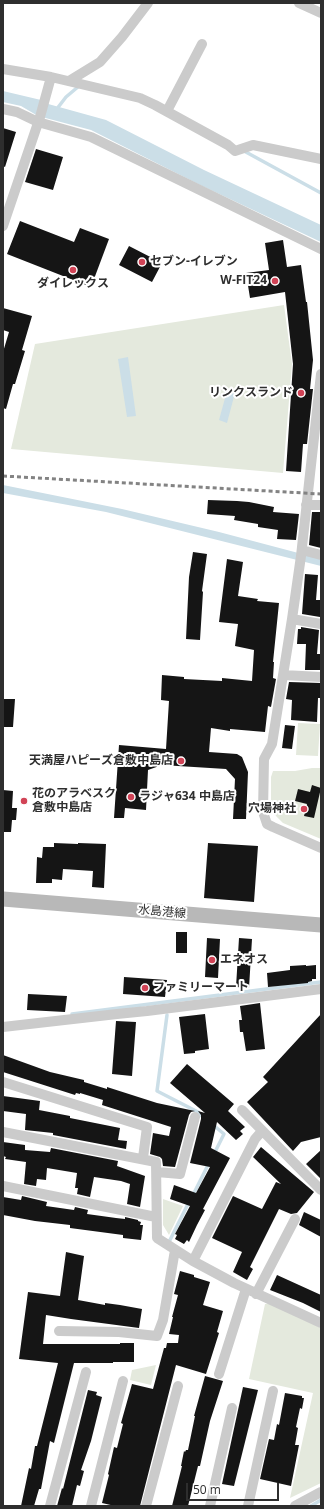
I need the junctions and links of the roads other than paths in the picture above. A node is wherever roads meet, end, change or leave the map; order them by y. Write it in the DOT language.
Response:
graph roads {
  1 [pos="148,3"];
  2 [pos="299,3"];
  3 [pos="321,13"];
  4 [pos="202,44"];
  5 [pos="3,69"];
  6 [pos="51,77"];
  7 [pos="71,82"];
  8 [pos="3,108"];
  9 [pos="167,111"];
  10 [pos="39,120"];
  11 [pos="321,159"];
  12 [pos="3,226"];
  13 [pos="321,249"];
  14 [pos="321,374"];
  15 [pos="320,388"];
  16 [pos="306,505"];
  17 [pos="321,505"];
  18 [pos="321,555"];
  19 [pos="301,556"];
  20 [pos="292,619"];
  21 [pos="321,624"];
  22 [pos="283,675"];
  23 [pos="321,677"];
  24 [pos="321,848"];
  25 [pos="3,899"];
  26 [pos="321,925"];
  27 [pos="321,989"];
  28 [pos="3,1027"];
  29 [pos="3,1082"];
  30 [pos="242,1110"];
  31 [pos="195,1117"];
  32 [pos="262,1131"];
  33 [pos="3,1132"];
  34 [pos="143,1158"];
  35 [pos="157,1172"];
  36 [pos="3,1186"];
  37 [pos="321,1190"];
  38 [pos="156,1217"];
  39 [pos="295,1219"];
  40 [pos="175,1250"];
  41 [pos="196,1257"];
  42 [pos="246,1289"];
  43 [pos="256,1294"];
  44 [pos="321,1323"];
  45 [pos="59,1331"];
  46 [pos="86,1372"];
  47 [pos="219,1374"];
  48 [pos="122,1382"];
  49 [pos="178,1386"];
  50 [pos="273,1391"];
  51 [pos="232,1408"];
  52 [pos="321,1492"];
  53 [pos="50,1506"];
  54 [pos="91,1506"];
  55 [pos="146,1506"];
  56 [pos="210,1506"];
  57 [pos="248,1506"];
  58 [pos="295,1506"];
  1 -- 7 [label="street"];
  2 -- 3 [label="street"];
  4 -- 9 [label="street"];
  5 -- 6 [label="street"];
  6 -- 7 [label="street"];
  6 -- 10 [label="street"];
  7 -- 9 [label="street"];
  8 -- 10 [label="street"];
  9 -- 11 [label="street"];
  10 -- 12 [label="street"];
  10 -- 13 [label="street"];
  14 -- 15 [label="street"];
  15 -- 16 [label="street"];
  16 -- 17 [label="street"];
  16 -- 19 [label="street"];
  18 -- 19 [label="street"];
  19 -- 20 [label="street"];
  20 -- 21 [label="street"];
  20 -- 22 [label="street"];
  22 -- 23 [label="street"];
  22 -- 24 [label="street"];
  25 -- 26 [label="main road, 水島港線"];
  27 -- 28 [label="street"];
  29 -- 34 [label="street"];
  30 -- 32 [label="street"];
  31 -- 35 [label="street"];
  32 -- 37 [label="street"];
  32 -- 41 [label="street"];
  33 -- 34 [label="street"];
  34 -- 35 [label="street"];
  35 -- 38 [label="street"];
  36 -- 38 [label="street"];
  38 -- 40 [label="street"];
  39 -- 43 [label="street"];
  40 -- 41 [label="street"];
  40 -- 45 [label="street"];
  41 -- 42 [label="street"];
  42 -- 43 [label="street"];
  42 -- 47 [label="street"];
  43 -- 44 [label="street"];
  46 -- 53 [label="street"];
  48 -- 54 [label="street"];
  49 -- 55 [label="street"];
  50 -- 57 [label="street"];
  51 -- 56 [label="street"];
  52 -- 58 [label="street"];
}
